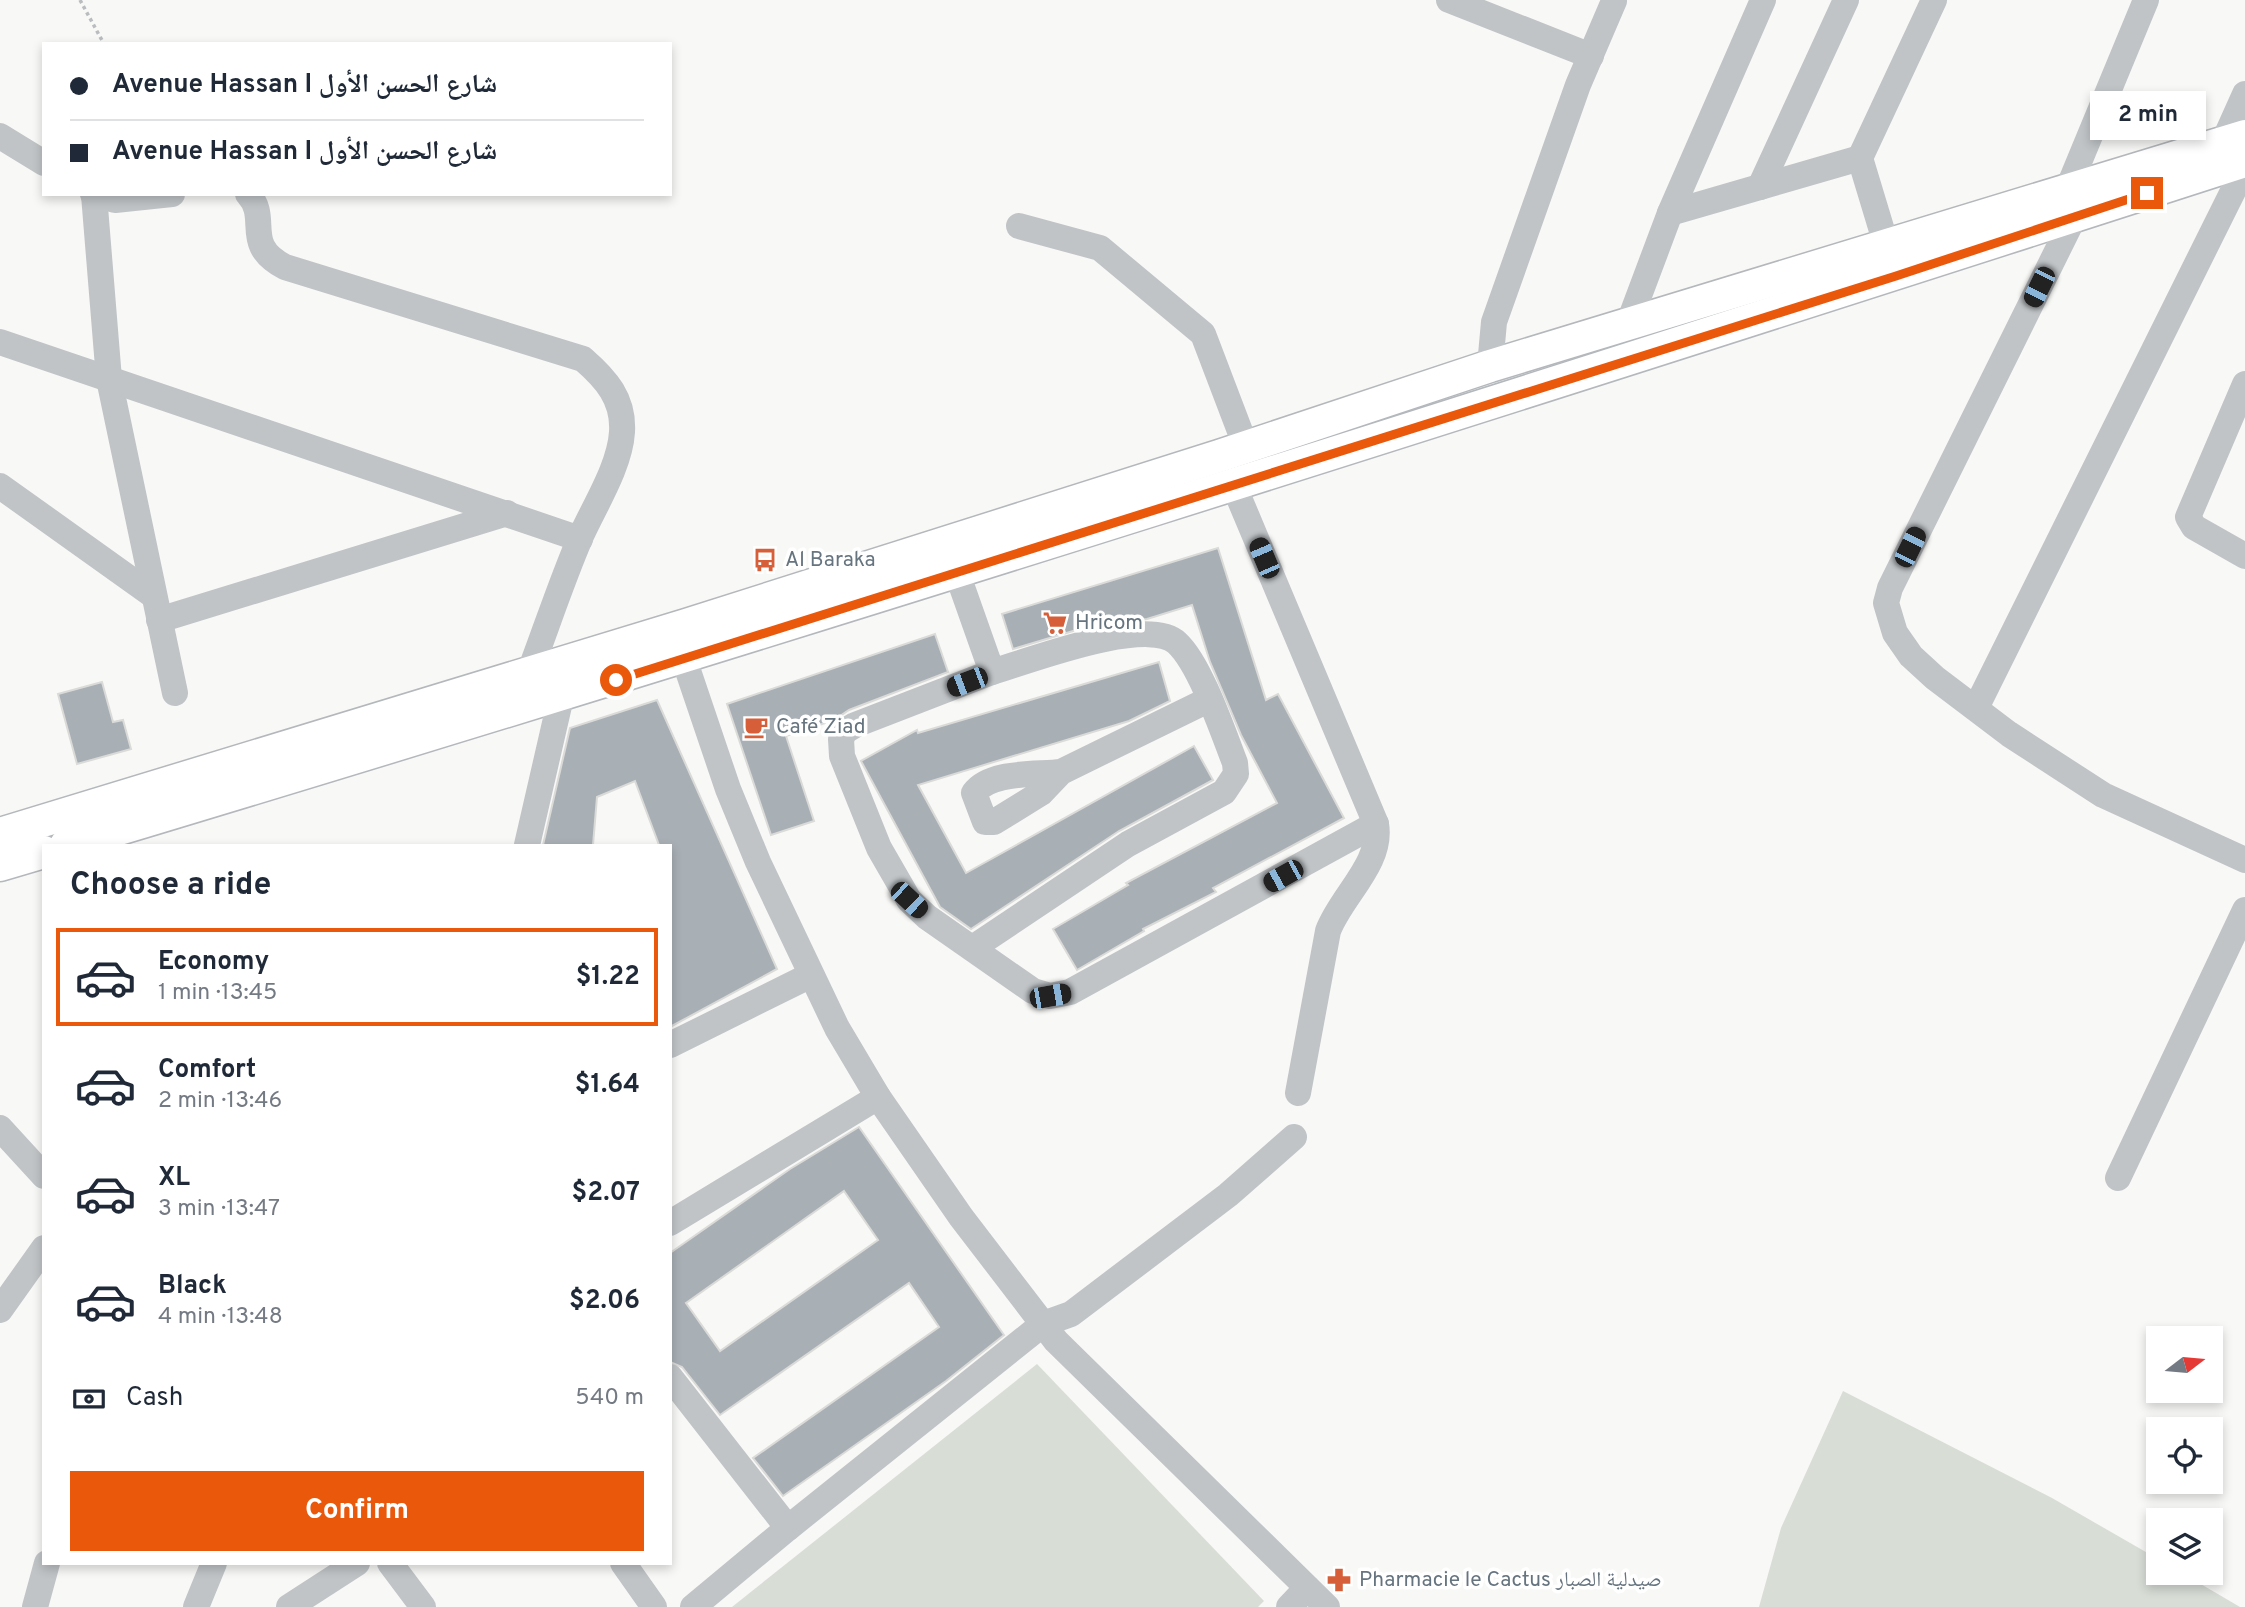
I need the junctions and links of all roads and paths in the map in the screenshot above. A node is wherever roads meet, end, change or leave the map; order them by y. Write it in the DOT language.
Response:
graph roads {
  1 [pos="80,0"];
  2 [pos="1449,0"];
  3 [pos="1763,0"];
  4 [pos="1846,0"];
  5 [pos="1934,0"];
  6 [pos="2146,0"];
  7 [pos="1614,1"];
  8 [pos="103,42"];
  9 [pos="1591,56"];
  10 [pos="2245,94"];
  11 [pos="0,136"];
  12 [pos="2238,147"];
  13 [pos="1860,158"];
  14 [pos="42,162"];
  15 [pos="2245,167"];
  16 [pos="1760,187"];
  17 [pos="94,196"];
  18 [pos="98,196"];
  19 [pos="153,196"];
  20 [pos="249,196"];
  21 [pos="2070,204"];
  22 [pos="1670,212"];
  23 [pos="1018,226"];
  24 [pos="1886,244"];
  25 [pos="1628,325"];
  26 [pos="0,342"];
  27 [pos="1490,366"];
  28 [pos="109,379"];
  29 [pos="2245,384"];
  30 [pos="1246,447"];
  31 [pos="0,486"];
  32 [pos="1234,486"];
  33 [pos="507,513"];
  34 [pos="580,539"];
  35 [pos="2245,556"];
  36 [pos="957,573"];
  37 [pos="157,608"];
  38 [pos="684,659"];
  39 [pos="530,671"];
  40 [pos="992,672"];
  41 [pos="175,693"];
  42 [pos="561,697"];
  43 [pos="1208,700"];
  44 [pos="1976,708"];
  45 [pos="1060,772"];
  46 [pos="1376,824"];
  47 [pos="0,834"];
  48 [pos="68,844"];
  49 [pos="527,844"];
  50 [pos="42,853"];
  51 [pos="2245,860"];
  52 [pos="0,865"];
  53 [pos="2245,910"];
  54 [pos="974,947"];
  55 [pos="811,975"];
  56 [pos="672,1044"];
  57 [pos="1298,1093"];
  58 [pos="878,1097"];
  59 [pos="0,1129"];
  60 [pos="1294,1137"];
  61 [pos="42,1174"];
  62 [pos="2118,1178"];
  63 [pos="672,1222"];
  64 [pos="42,1251"];
  65 [pos="0,1310"];
  66 [pos="1044,1324"];
  67 [pos="672,1380"];
  68 [pos="788,1528"];
  69 [pos="46,1565"];
  70 [pos="213,1565"];
  71 [pos="354,1565"];
  72 [pos="392,1565"];
  73 [pos="624,1565"];
  74 [pos="1298,1598"];
  75 [pos="35,1607"];
  76 [pos="196,1607"];
  77 [pos="289,1607"];
  78 [pos="423,1607"];
  79 [pos="654,1607"];
  80 [pos="693,1607"];
  81 [pos="1326,1607"];
  1 -- 8 [label="path"];
  2 -- 9 [label="street"];
  3 -- 22 [label="street"];
  4 -- 16 [label="street"];
  5 -- 13 [label="street"];
  6 -- 21 [label="street"];
  7 -- 9 [label="street"];
  9 -- 27 [label="street"];
  10 -- 12 [label="street"];
  11 -- 14 [label="street"];
  12 -- 21 [label="main road"];
  13 -- 16 [label="street"];
  13 -- 24 [label="street"];
  15 -- 44 [label="street"];
  16 -- 22 [label="street"];
  17 -- 28 [label="street"];
  18 -- 19 [label="street"];
  20 -- 34 [label="street"];
  21 -- 24 [label="main road"];
  21 -- 32 [label="main road"];
  21 -- 44 [label="street"];
  22 -- 25 [label="street"];
  23 -- 30 [label="street"];
  24 -- 25 [label="main road"];
  25 -- 27 [label="main road"];
  26 -- 28 [label="street"];
  27 -- 30 [label="main road"];
  28 -- 33 [label="street"];
  28 -- 37 [label="street"];
  29 -- 35 [label="street"];
  30 -- 39 [label="main road"];
  31 -- 37 [label="street"];
  32 -- 36 [label="main road"];
  32 -- 46 [label="street"];
  33 -- 34 [label="street"];
  33 -- 37 [label="street"];
  34 -- 39 [label="street"];
  36 -- 38 [label="main road"];
  36 -- 40 [label="street"];
  37 -- 41 [label="street"];
  38 -- 42 [label="main road"];
  38 -- 55 [label="street"];
  39 -- 47 [label="main road"];
  40 -- 43 [label="street"];
  40 -- 54 [label="street"];
  42 -- 48 [label="main road"];
  42 -- 49 [label="street"];
  43 -- 45 [label="street"];
  43 -- 54 [label="street"];
  44 -- 51 [label="street"];
  46 -- 54 [label="street"];
  46 -- 57 [label="street"];
  50 -- 52 [label="main road"];
  53 -- 62 [label="street"];
  55 -- 56 [label="street"];
  55 -- 58 [label="street"];
  58 -- 63 [label="street"];
  58 -- 66 [label="street"];
  59 -- 61 [label="street"];
  60 -- 66 [label="street"];
  64 -- 65 [label="street"];
  66 -- 68 [label="street"];
  66 -- 74 [label="street"];
  67 -- 68 [label="street"];
  68 -- 80 [label="street"];
  69 -- 75 [label="street"];
  70 -- 76 [label="street"];
  71 -- 77 [label="street"];
  72 -- 78 [label="street"];
  73 -- 79 [label="street"];
  74 -- 81 [label="street"];
}
